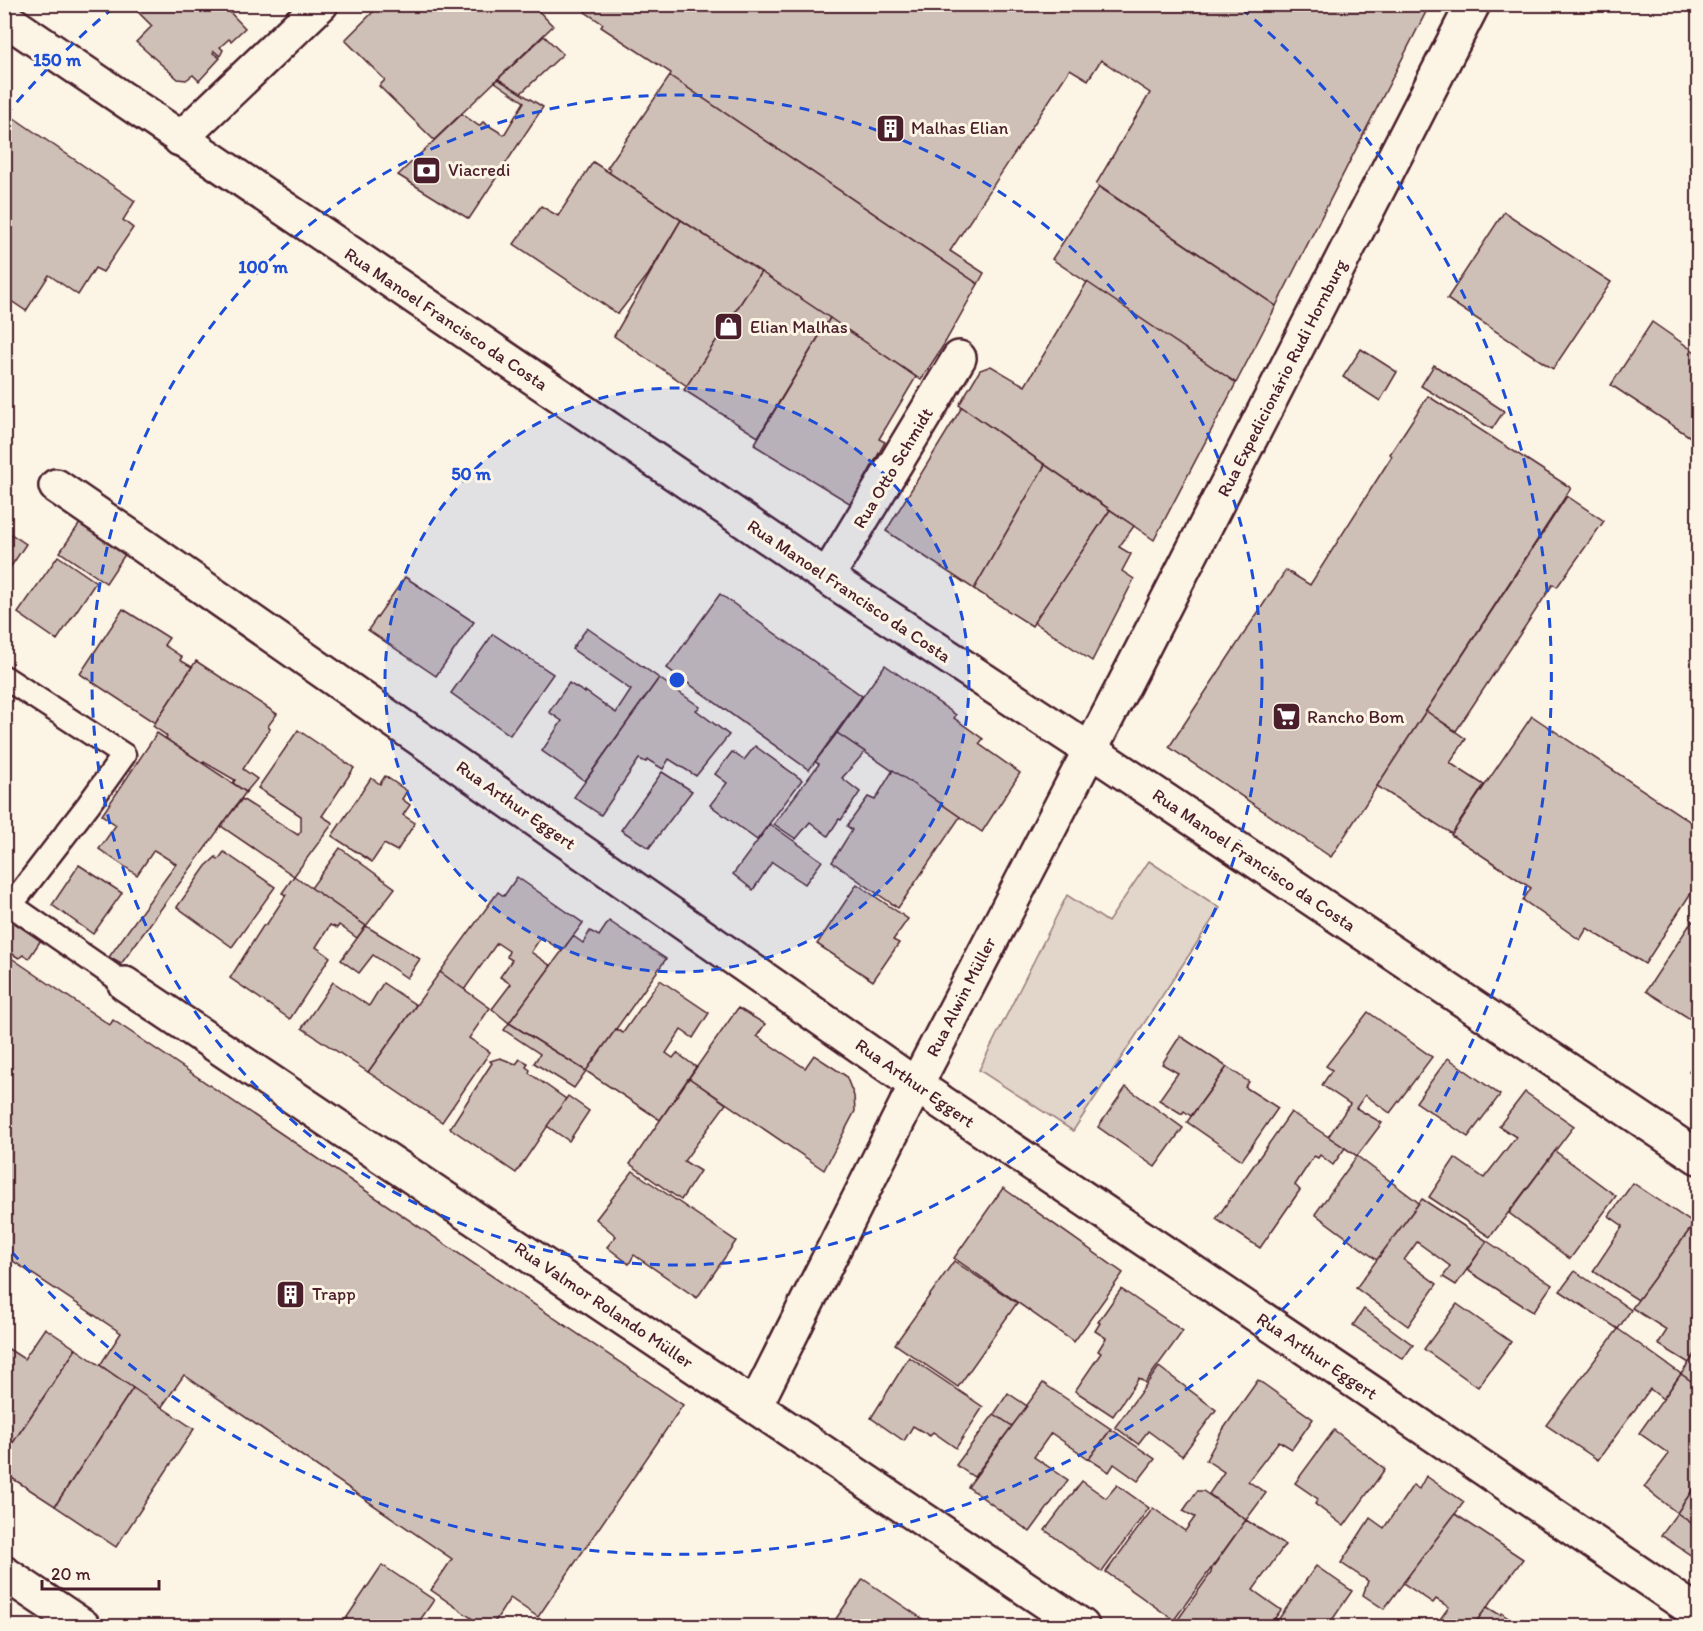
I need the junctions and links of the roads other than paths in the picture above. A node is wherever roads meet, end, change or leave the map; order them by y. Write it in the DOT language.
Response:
graph roads {
  1 [pos="321,4"];
  2 [pos="1473,4"];
  3 [pos="4,18"];
  4 [pos="180,139"];
  5 [pos="959,358"];
  6 [pos="56,486"];
  7 [pos="827,577"];
  8 [pos="4,676"];
  9 [pos="1090,750"];
  10 [pos="8,902"];
  11 [pos="125,984"];
  12 [pos="916,1085"];
  13 [pos="1698,1157"];
  14 [pos="755,1406"];
  15 [pos="4,1573"];
  16 [pos="1698,1613"];
  17 [pos="83,1626"];
  18 [pos="1082,1626"];
  1 -- 4 [label="street"];
  2 -- 9 [label="street, Rua Expedicionário Rudi Hornburg"];
  3 -- 4 [label="street, Rua Manoel Francisco da Costa"];
  4 -- 7 [label="street, Rua Manoel Francisco da Costa"];
  5 -- 7 [label="street, Rua Otto Schmidt"];
  6 -- 12 [label="street, Rua Arthur Eggert"];
  7 -- 9 [label="street, Rua Manoel Francisco da Costa"];
  8 -- 10 [label="lane"];
  9 -- 12 [label="street, Rua Alwin Müller"];
  9 -- 13 [label="street, Rua Manoel Francisco da Costa"];
  10 -- 11 [label="lane"];
  11 -- 14 [label="street, Rua Valmor Rolando Müller"];
  12 -- 14 [label="street, Rua Alwin Müller"];
  12 -- 16 [label="street, Rua Arthur Eggert"];
  14 -- 18 [label="street, Rua Valmor Rolando Müller"];
  15 -- 17 [label="street"];
}
